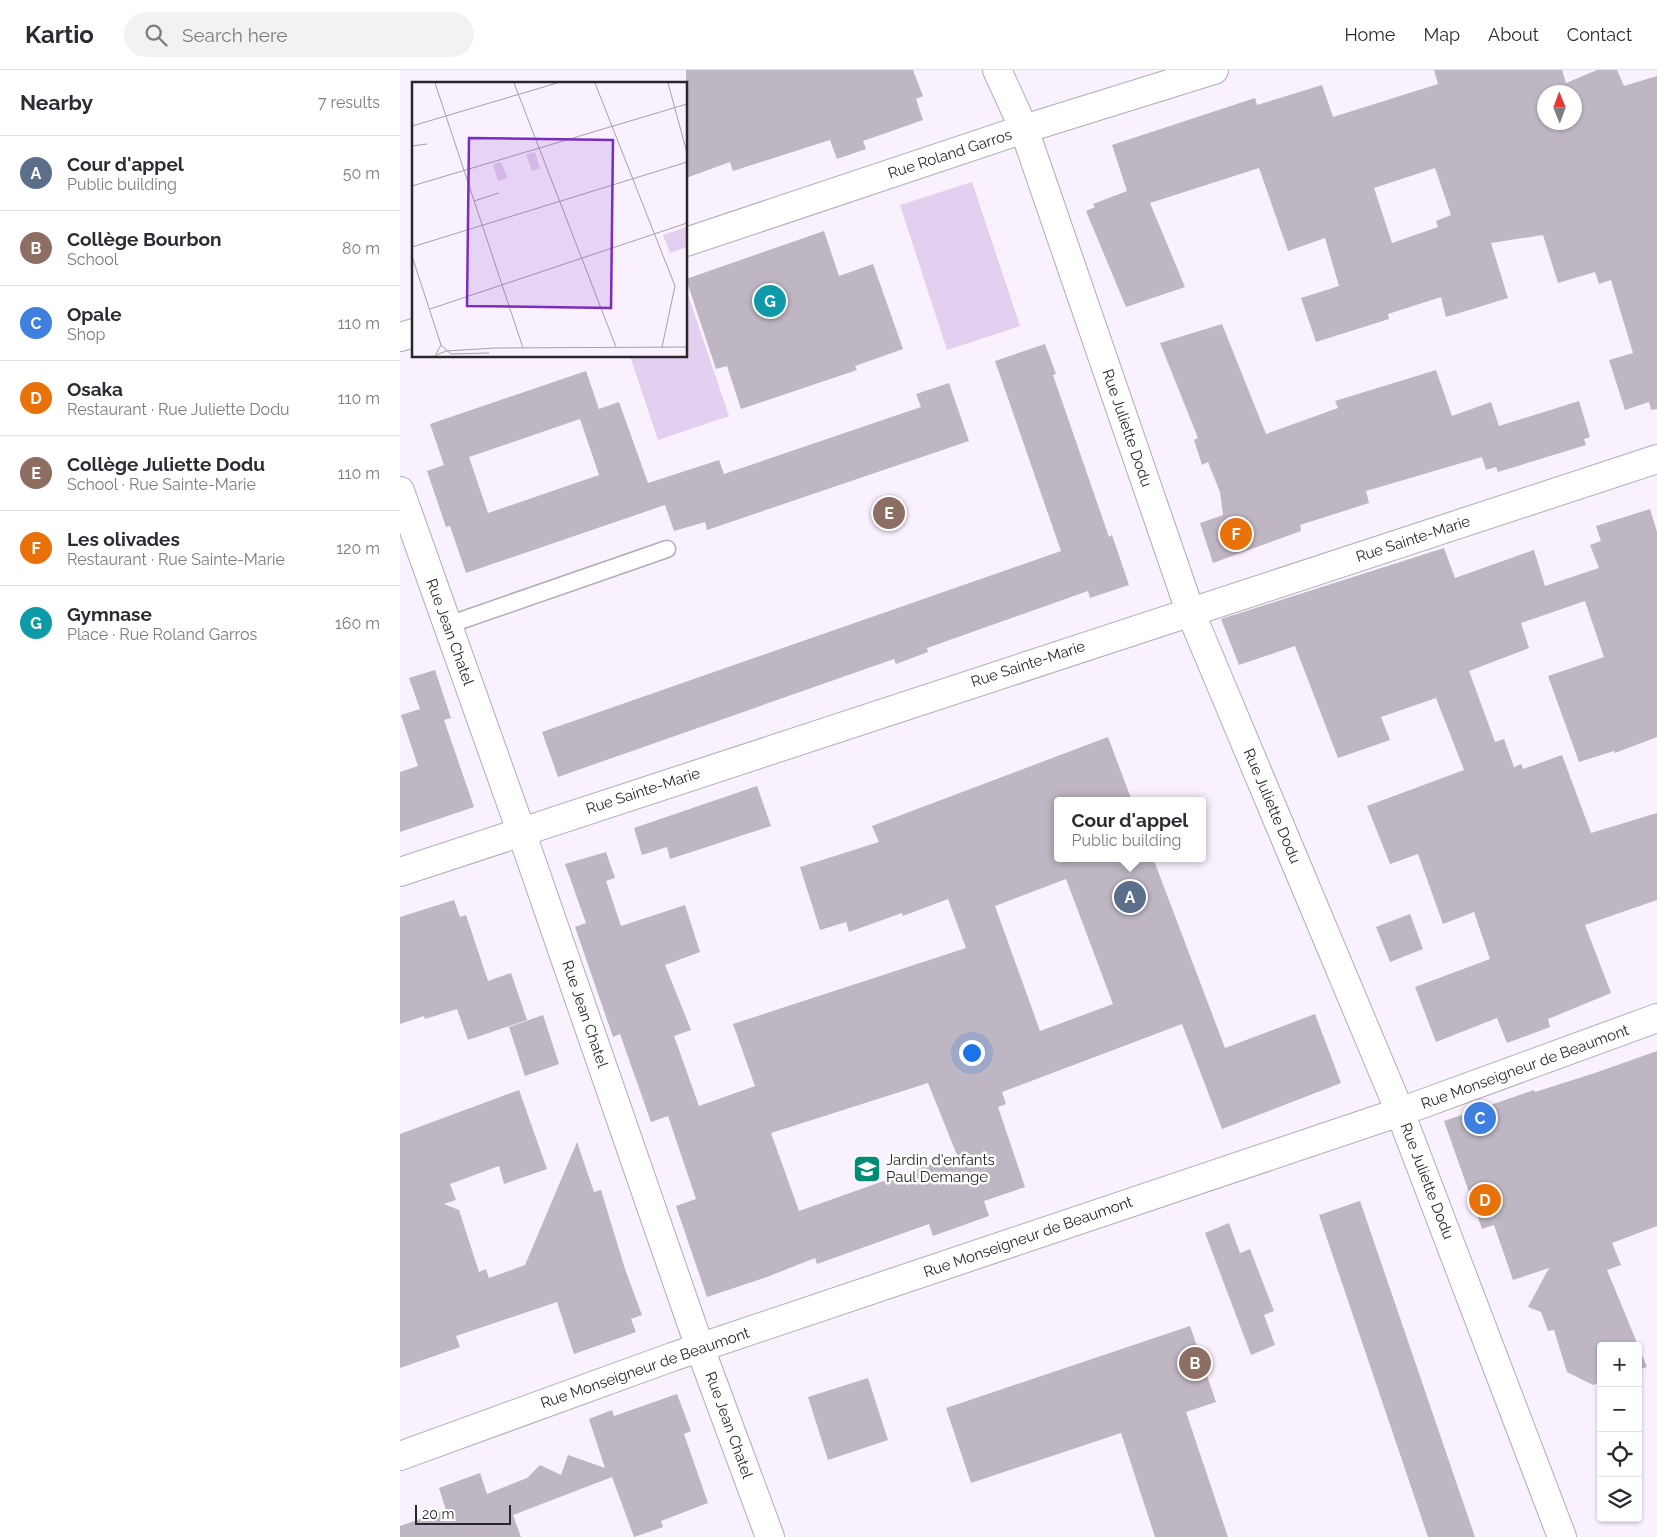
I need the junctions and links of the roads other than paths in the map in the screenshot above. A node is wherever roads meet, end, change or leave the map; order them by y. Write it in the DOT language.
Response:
graph roads {
  1 [pos="997,70"];
  2 [pos="1214,70"];
  3 [pos="1024,129"];
  4 [pos="688,241"];
  5 [pos="1657,459"];
  6 [pos="400,491"];
  7 [pos="667,548"];
  8 [pos="1190,611"];
  9 [pos="448,625"];
  10 [pos="522,831"];
  11 [pos="400,872"];
  12 [pos="1657,1018"];
  13 [pos="1400,1112"];
  14 [pos="700,1348"];
  15 [pos="400,1456"];
  16 [pos="770,1537"];
  17 [pos="1562,1537"];
  1 -- 3 [label="street, Rue Juliette Dodu"];
  2 -- 3 [label="street, Rue Roland Garros"];
  3 -- 4 [label="street, Rue Roland Garros"];
  3 -- 8 [label="street, Rue Juliette Dodu"];
  5 -- 8 [label="street, Rue Sainte-Marie"];
  6 -- 9 [label="street, Rue Jean Chatel"];
  7 -- 9 [label="lane"];
  8 -- 10 [label="street, Rue Sainte-Marie"];
  8 -- 13 [label="street, Rue Juliette Dodu"];
  9 -- 10 [label="street, Rue Jean Chatel"];
  10 -- 11 [label="street, Rue Sainte-Marie"];
  10 -- 14 [label="street, Rue Jean Chatel"];
  12 -- 13 [label="street, Rue Monseigneur de Beaumont"];
  13 -- 14 [label="street, Rue Monseigneur de Beaumont"];
  13 -- 17 [label="street, Rue Juliette Dodu"];
  14 -- 15 [label="street, Rue Monseigneur de Beaumont"];
  14 -- 16 [label="street, Rue Jean Chatel"];
}
